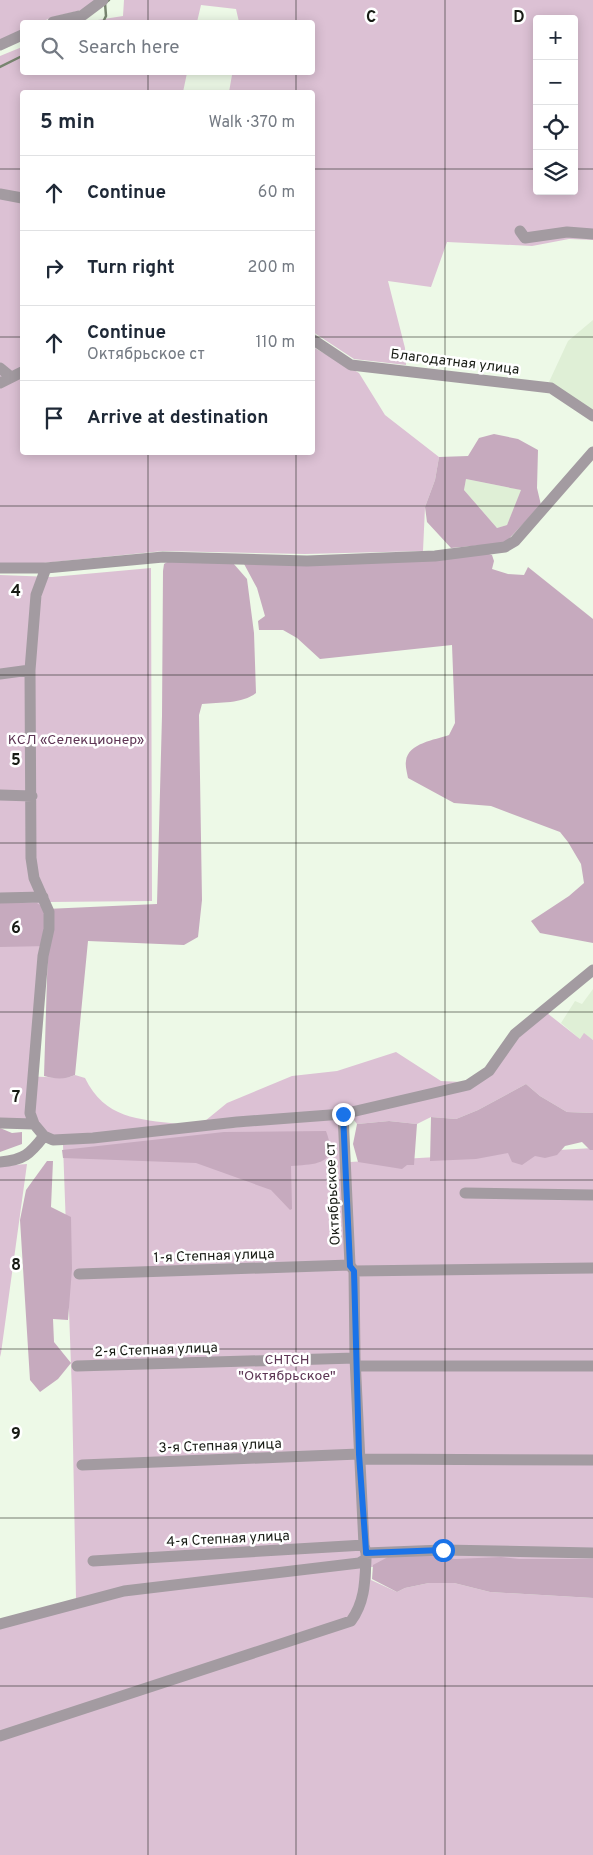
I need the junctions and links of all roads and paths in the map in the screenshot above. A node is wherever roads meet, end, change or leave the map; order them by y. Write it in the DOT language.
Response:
graph roads {
  1 [pos="102,0"];
  2 [pos="63,20"];
  3 [pos="20,36"];
  4 [pos="0,46"];
  5 [pos="0,194"];
  6 [pos="20,198"];
  7 [pos="520,231"];
  8 [pos="593,234"];
  9 [pos="315,341"];
  10 [pos="0,368"];
  11 [pos="20,373"];
  12 [pos="11,377"];
  13 [pos="0,383"];
  14 [pos="593,416"];
  15 [pos="593,452"];
  16 [pos="0,568"];
  17 [pos="46,568"];
  18 [pos="30,670"];
  19 [pos="0,674"];
  20 [pos="0,795"];
  21 [pos="32,796"];
  22 [pos="43,897"];
  23 [pos="0,898"];
  24 [pos="593,970"];
  25 [pos="343,1114"];
  26 [pos="0,1123"];
  27 [pos="34,1124"];
  28 [pos="44,1136"];
  29 [pos="0,1162"];
  30 [pos="466,1193"];
  31 [pos="593,1195"];
  32 [pos="352,1268"];
  33 [pos="593,1268"];
  34 [pos="79,1274"];
  35 [pos="356,1362"];
  36 [pos="77,1366"];
  37 [pos="593,1366"];
  38 [pos="360,1457"];
  39 [pos="593,1460"];
  40 [pos="82,1465"];
  41 [pos="365,1551"];
  42 [pos="593,1553"];
  43 [pos="93,1561"];
  44 [pos="0,1624"];
  45 [pos="0,1736"];
  1 -- 2 [label="street"];
  3 -- 4 [label="street"];
  5 -- 6 [label="street"];
  7 -- 8 [label="street"];
  9 -- 14 [label="street, Благодатная улица"];
  10 -- 12 [label="street"];
  11 -- 12 [label="street"];
  12 -- 13 [label="street"];
  15 -- 17 [label="street"];
  16 -- 17 [label="street"];
  17 -- 18 [label="street"];
  18 -- 19 [label="street"];
  18 -- 21 [label="street"];
  20 -- 21 [label="street"];
  21 -- 22 [label="street"];
  22 -- 23 [label="street"];
  22 -- 27 [label="street"];
  24 -- 25 [label="street"];
  25 -- 28 [label="street"];
  25 -- 32 [label="street, Октябрьское ст"];
  26 -- 27 [label="street"];
  27 -- 28 [label="street"];
  28 -- 29 [label="street"];
  30 -- 31 [label="street"];
  32 -- 33 [label="street, 1-я Степная улица"];
  32 -- 34 [label="street, 1-я Степная улица"];
  32 -- 35 [label="street, Октябрьское ст"];
  35 -- 36 [label="street, 2-я Степная улица"];
  35 -- 37 [label="street, 2-я Степная улица"];
  35 -- 38 [label="street, Октябрьское ст"];
  38 -- 39 [label="street, 3-я Степная улица"];
  38 -- 40 [label="street, 3-я Степная улица"];
  38 -- 41 [label="street, Октябрьское ст"];
  41 -- 42 [label="street, 4-я Степная улица"];
  41 -- 43 [label="street, 4-я Степная улица"];
  41 -- 44 [label="street"];
  41 -- 45 [label="street, Октябрьское ст"];
}
